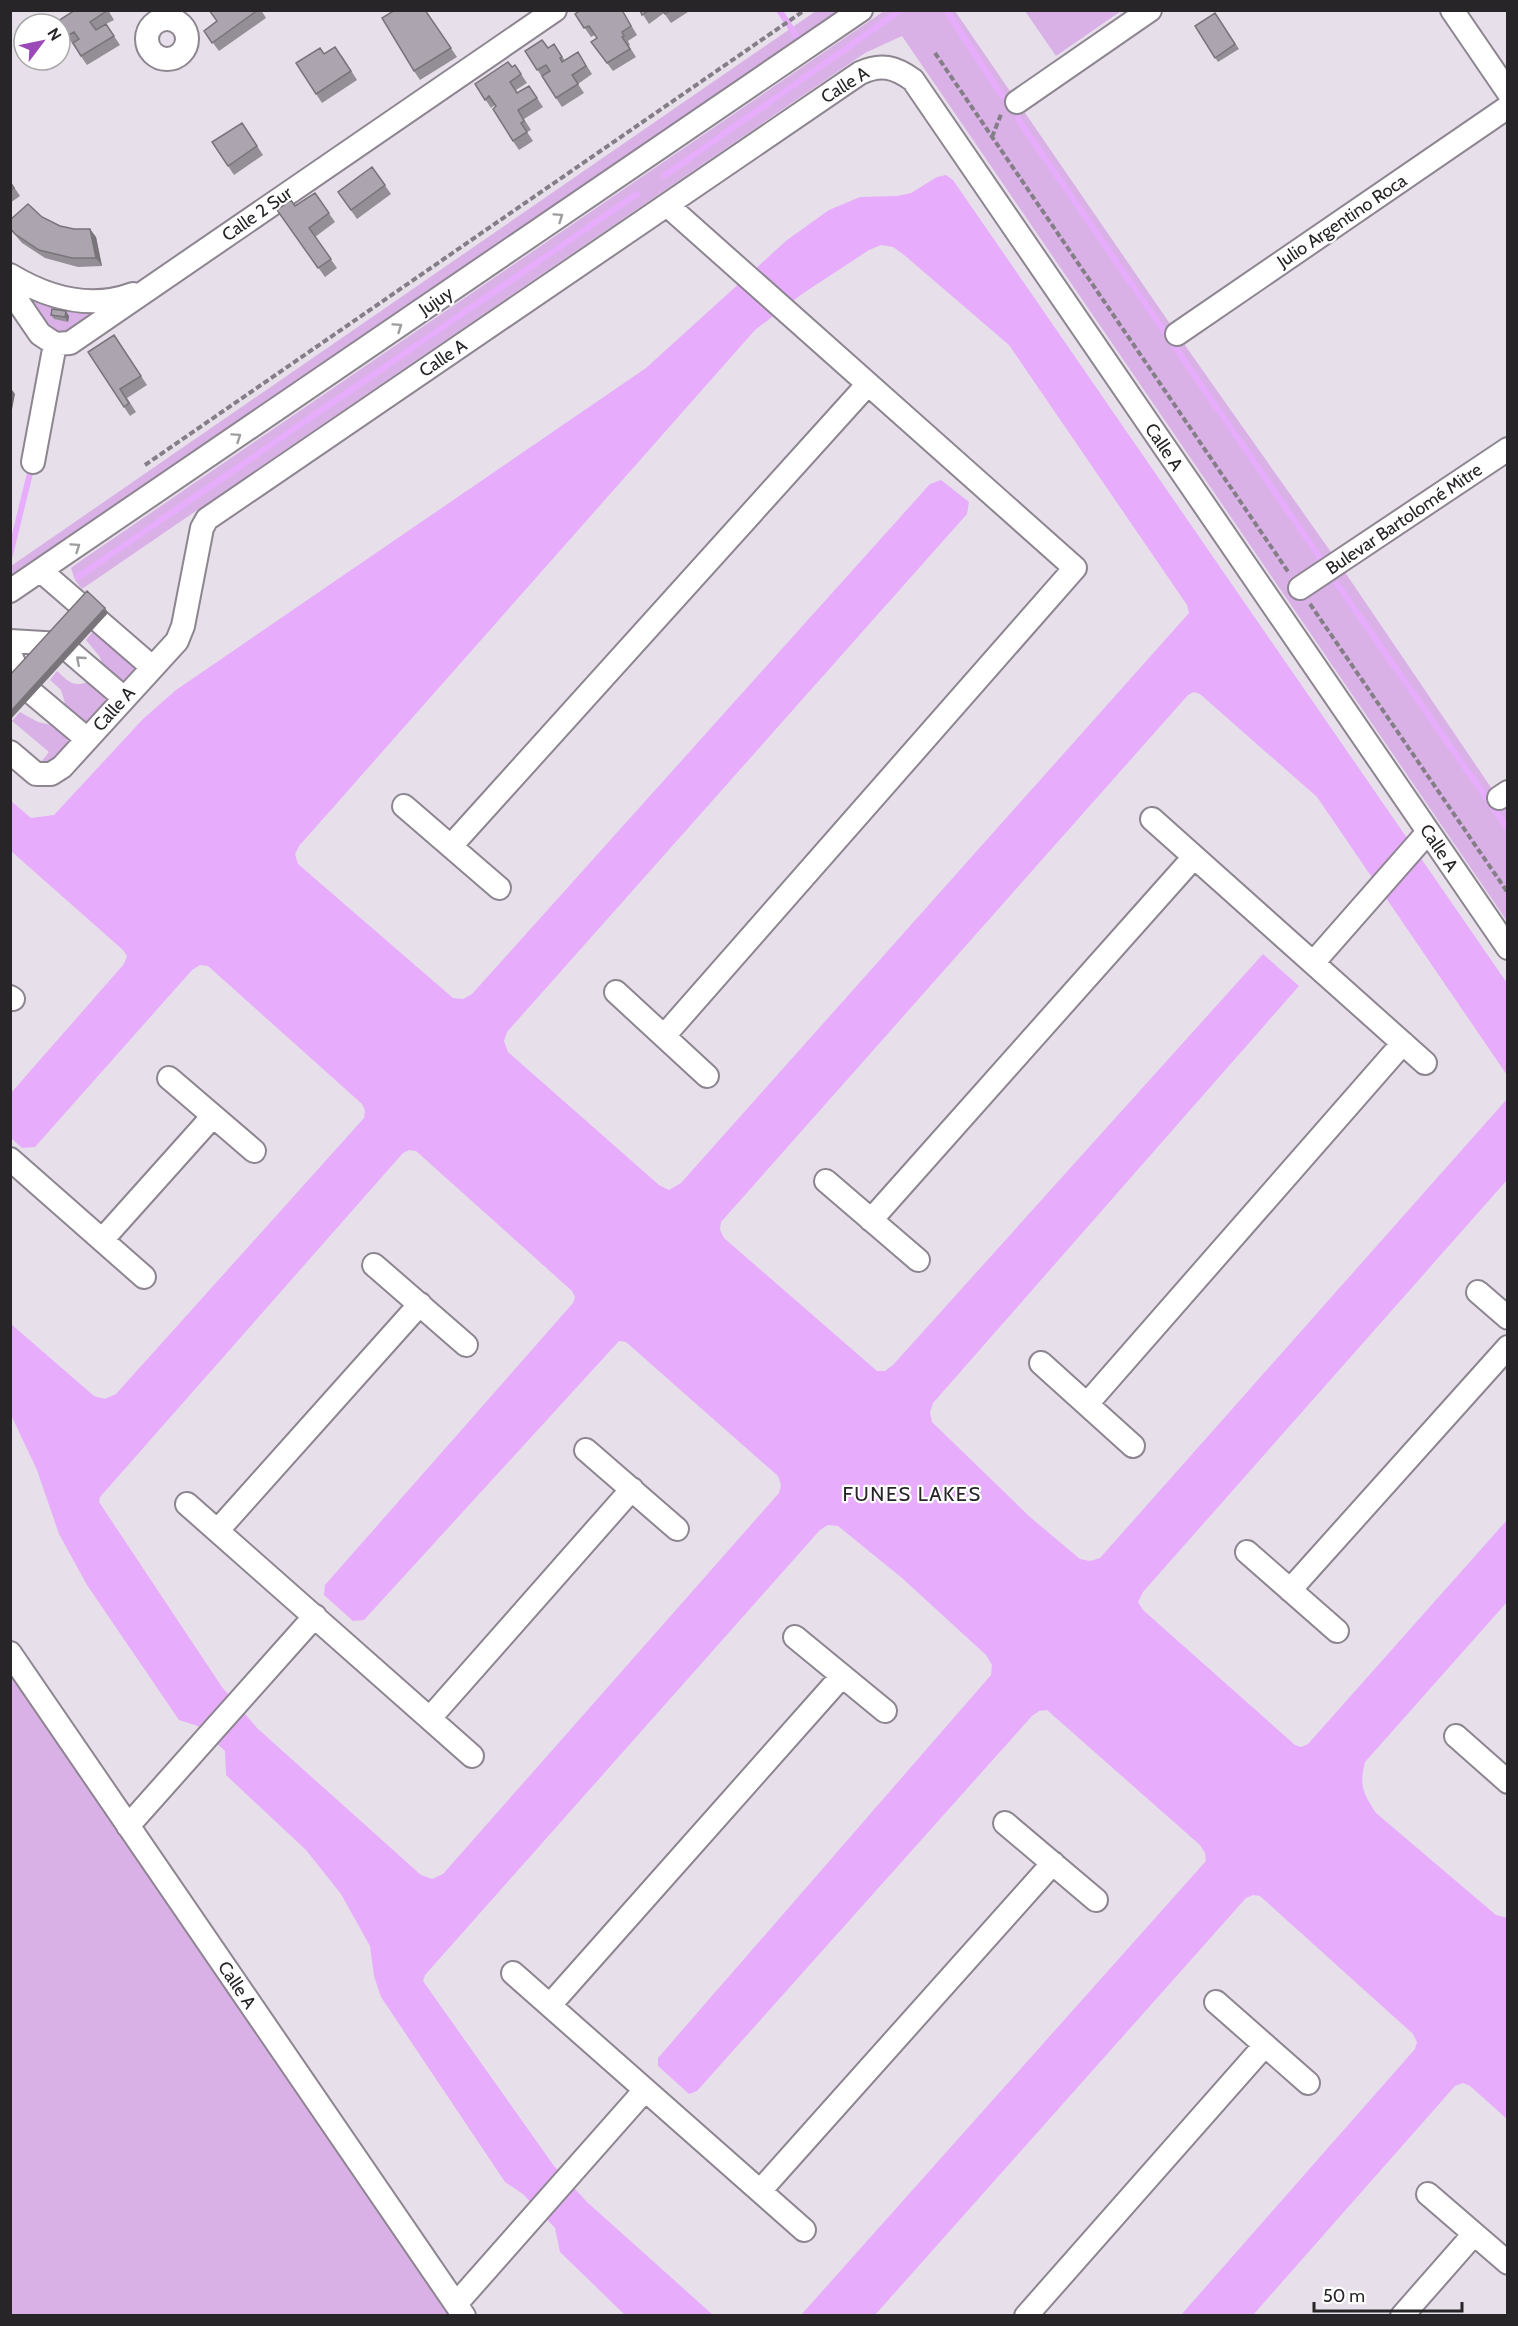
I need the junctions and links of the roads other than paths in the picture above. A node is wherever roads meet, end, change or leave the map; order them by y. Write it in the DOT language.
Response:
graph roads {
  1 [pos="555,10"];
  2 [pos="861,10"];
  3 [pos="1150,10"];
  4 [pos="1452,10"];
  5 [pos="1508,92"];
  6 [pos="1017,102"];
  7 [pos="1508,107"];
  8 [pos="667,205"];
  9 [pos="10,275"];
  10 [pos="152,287"];
  11 [pos="10,290"];
  12 [pos="1177,334"];
  13 [pos="55,344"];
  14 [pos="868,384"];
  15 [pos="1508,449"];
  16 [pos="33,462"];
  17 [pos="41,571"];
  18 [pos="1300,588"];
  19 [pos="10,591"];
  20 [pos="10,642"];
  21 [pos="10,654"];
  22 [pos="152,667"];
  23 [pos="124,698"];
  24 [pos="87,739"];
  25 [pos="10,752"];
  26 [pos="404,807"];
  27 [pos="1152,819"];
  28 [pos="1428,832"];
  29 [pos="451,846"];
  30 [pos="1194,857"];
  31 [pos="499,888"];
  32 [pos="1508,948"];
  33 [pos="1313,963"];
  34 [pos="616,992"];
  35 [pos="664,1036"];
  36 [pos="1403,1043"];
  37 [pos="1425,1063"];
  38 [pos="707,1076"];
  39 [pos="170,1078"];
  40 [pos="213,1116"];
  41 [pos="254,1151"];
  42 [pos="10,1159"];
  43 [pos="826,1182"];
  44 [pos="871,1220"];
  45 [pos="102,1240"];
  46 [pos="918,1260"];
  47 [pos="374,1265"];
  48 [pos="144,1277"];
  49 [pos="1479,1292"];
  50 [pos="420,1304"];
  51 [pos="1508,1318"];
  52 [pos="466,1344"];
  53 [pos="1508,1347"];
  54 [pos="1041,1363"];
  55 [pos="1087,1404"];
  56 [pos="1133,1446"];
  57 [pos="586,1450"];
  58 [pos="632,1490"];
  59 [pos="188,1504"];
  60 [pos="677,1529"];
  61 [pos="218,1530"];
  62 [pos="1247,1552"];
  63 [pos="1290,1590"];
  64 [pos="315,1616"];
  65 [pos="1337,1631"];
  66 [pos="795,1637"];
  67 [pos="10,1653"];
  68 [pos="842,1676"];
  69 [pos="885,1711"];
  70 [pos="430,1718"];
  71 [pos="1456,1736"];
  72 [pos="472,1756"];
  73 [pos="1506,1777"];
  74 [pos="1005,1823"];
  75 [pos="128,1826"];
  76 [pos="1053,1863"];
  77 [pos="1096,1900"];
  78 [pos="513,1973"];
  79 [pos="1216,2002"];
  80 [pos="550,2006"];
  81 [pos="1265,2045"];
  82 [pos="1308,2083"];
  83 [pos="645,2090"];
  84 [pos="760,2191"];
  85 [pos="1428,2194"];
  86 [pos="804,2230"];
  87 [pos="1474,2234"];
  88 [pos="1508,2263"];
  89 [pos="460,2310"];
  90 [pos="1026,2316"];
  91 [pos="1402,2316"];
  1 -- 10 [label="street, Calle 2 Sur"];
  17 -- 2 [label="street, Jujuy, one-way"];
  3 -- 6 [label="street"];
  4 -- 5 [label="street"];
  7 -- 12 [label="street, Julio Argentino Roca"];
  8 -- 14 [label="street"];
  8 -- 22 [label="street, Calle A"];
  8 -- 28 [label="street, Calle A"];
  9 -- 10 [label="street"];
  10 -- 13 [label="street, Calle 2 Sur"];
  11 -- 13 [label="street"];
  13 -- 16 [label="street"];
  14 -- 29 [label="street"];
  14 -- 35 [label="street"];
  15 -- 18 [label="street, Bulevar Bartolomé Mitre"];
  17 -- 19 [label="street, Jujuy"];
  17 -- 22 [label="street"];
  23 -- 20 [label="street, one-way"];
  21 -- 24 [label="street"];
  22 -- 23 [label="street, Calle A"];
  23 -- 24 [label="street, Calle A"];
  24 -- 25 [label="street, Calle A"];
  26 -- 29 [label="street"];
  27 -- 30 [label="street"];
  28 -- 32 [label="street, Calle A"];
  28 -- 33 [label="street"];
  29 -- 31 [label="street"];
  30 -- 33 [label="street"];
  30 -- 44 [label="street"];
  33 -- 36 [label="street"];
  34 -- 35 [label="street"];
  35 -- 38 [label="street"];
  36 -- 37 [label="street"];
  36 -- 55 [label="street"];
  39 -- 40 [label="street"];
  40 -- 41 [label="street"];
  40 -- 45 [label="street"];
  42 -- 45 [label="street"];
  43 -- 44 [label="street"];
  44 -- 46 [label="street"];
  45 -- 48 [label="street"];
  47 -- 50 [label="street"];
  49 -- 51 [label="street"];
  50 -- 52 [label="street"];
  50 -- 61 [label="street"];
  53 -- 63 [label="street"];
  54 -- 55 [label="street"];
  55 -- 56 [label="street"];
  57 -- 58 [label="street"];
  58 -- 60 [label="street"];
  58 -- 70 [label="street"];
  59 -- 61 [label="street"];
  61 -- 64 [label="street"];
  62 -- 63 [label="street"];
  63 -- 65 [label="street"];
  64 -- 70 [label="street"];
  64 -- 75 [label="street"];
  66 -- 68 [label="street"];
  67 -- 75 [label="street, Calle A"];
  68 -- 69 [label="street"];
  68 -- 80 [label="street"];
  70 -- 72 [label="street"];
  71 -- 73 [label="street"];
  74 -- 76 [label="street"];
  75 -- 89 [label="street, Calle A"];
  76 -- 77 [label="street"];
  76 -- 84 [label="street"];
  78 -- 80 [label="street"];
  79 -- 81 [label="street"];
  80 -- 83 [label="street"];
  81 -- 82 [label="street"];
  81 -- 90 [label="street"];
  83 -- 84 [label="street"];
  83 -- 89 [label="street"];
  84 -- 86 [label="street"];
  85 -- 87 [label="street"];
  87 -- 88 [label="street"];
  87 -- 91 [label="street"];
}
